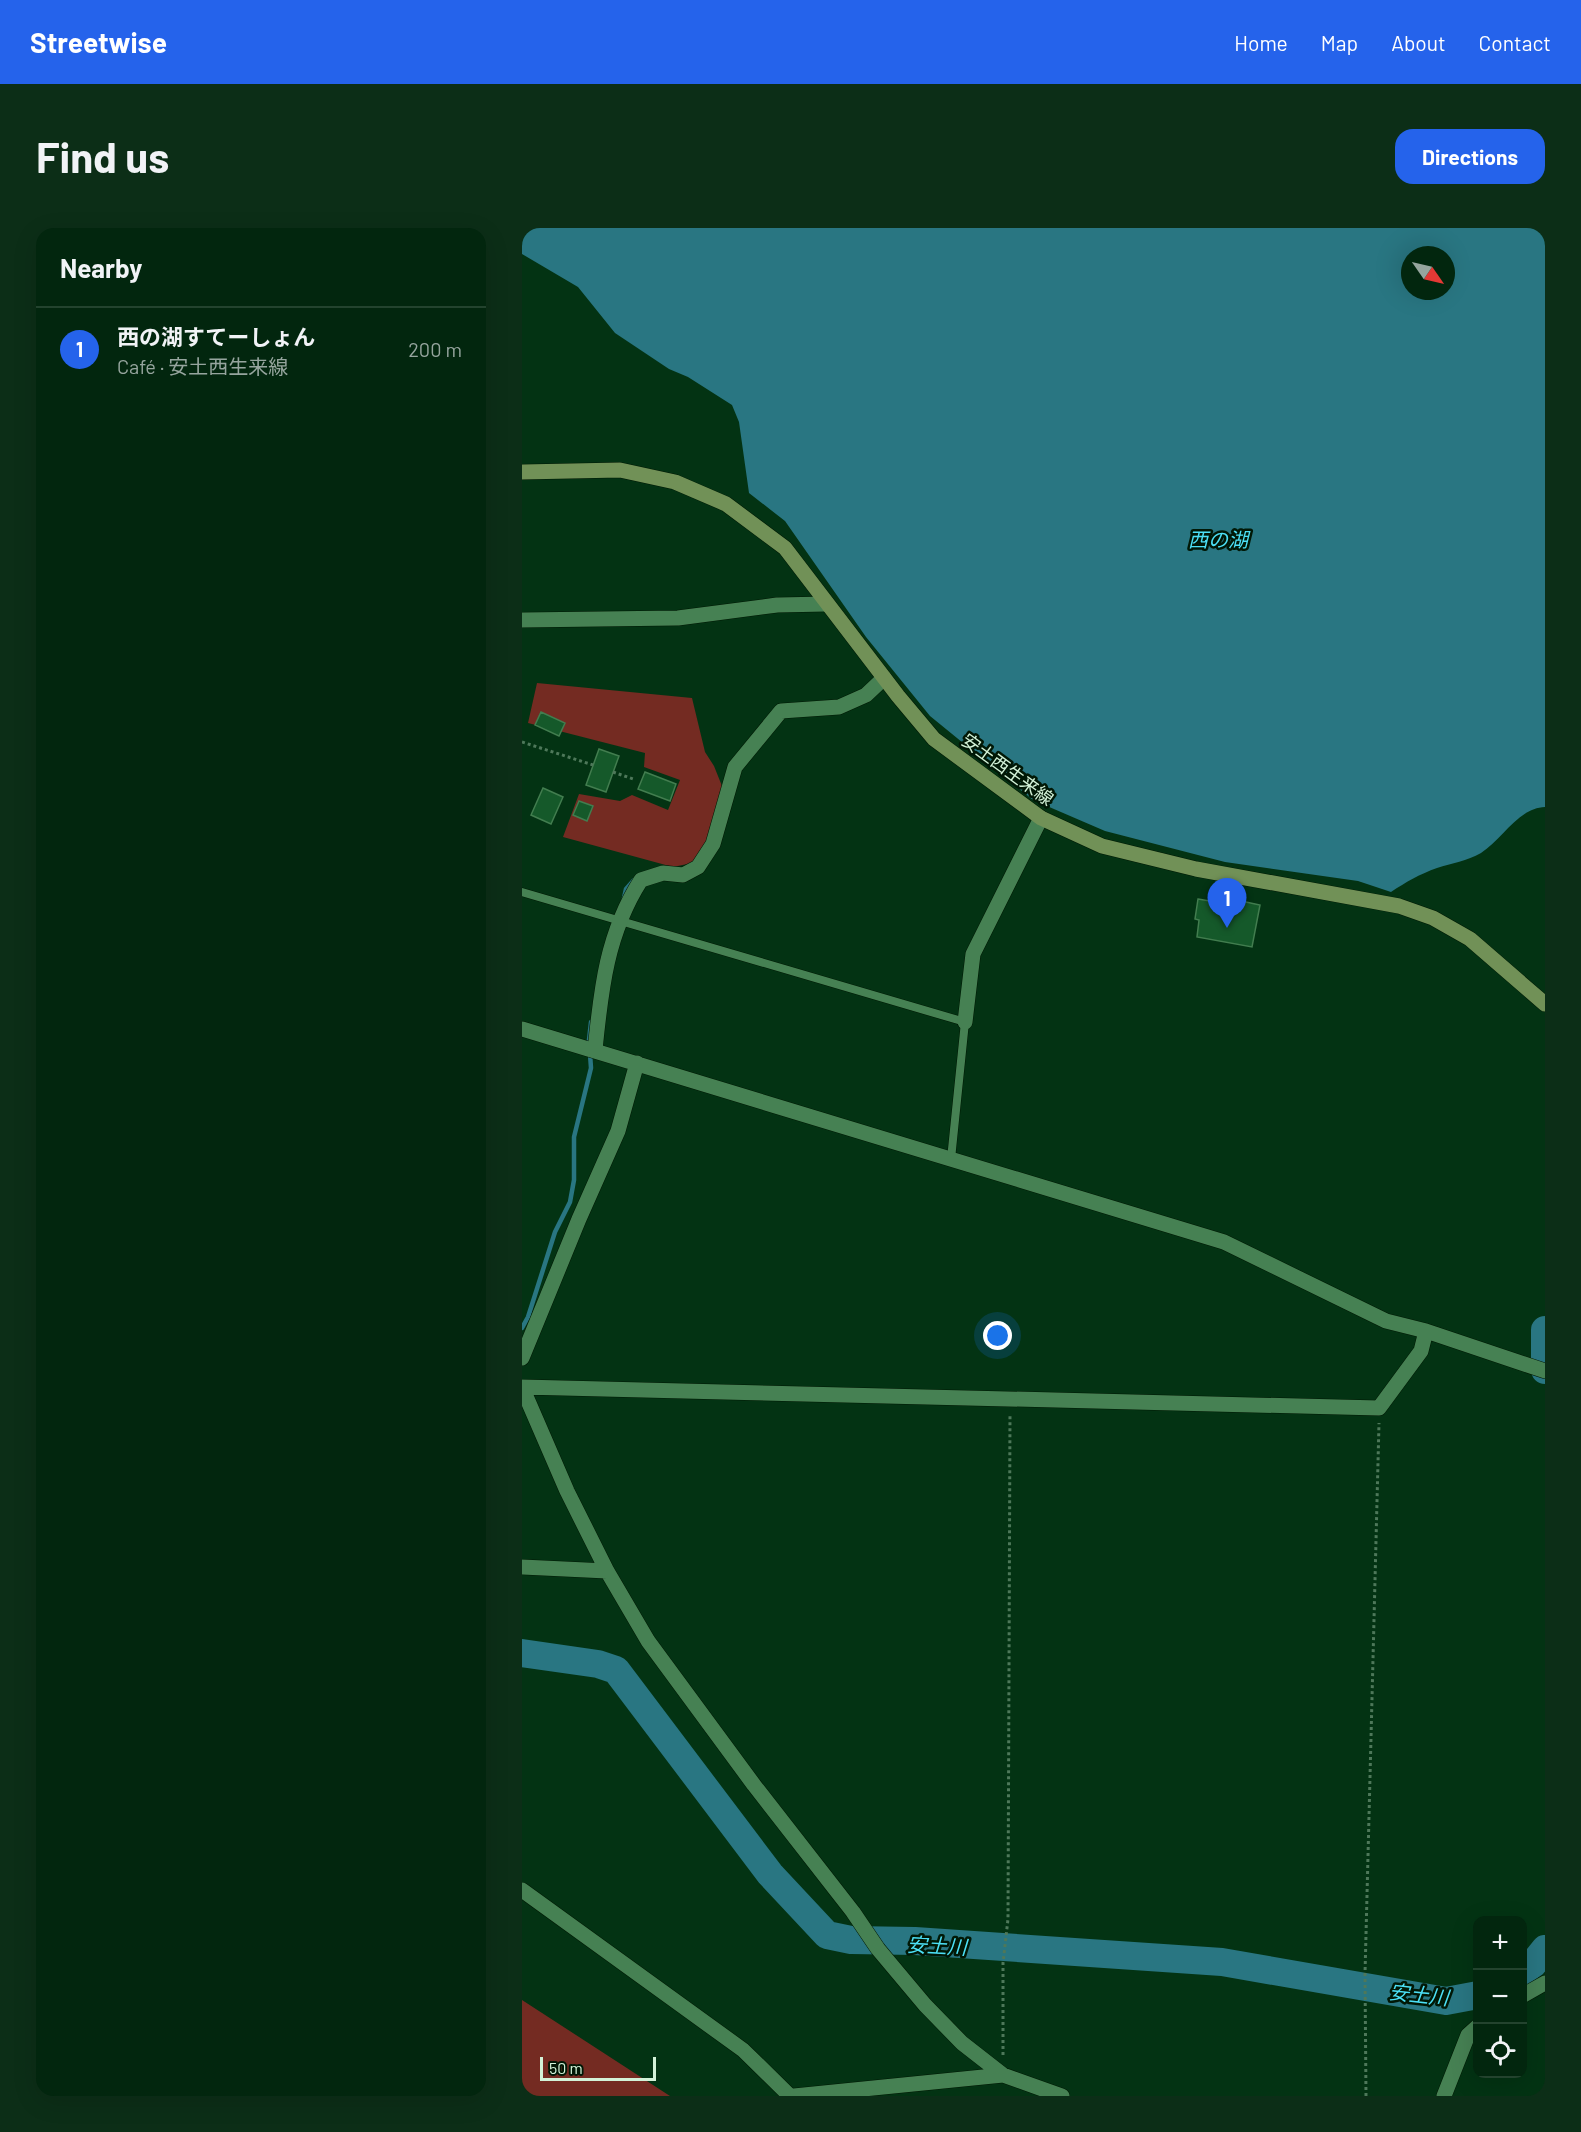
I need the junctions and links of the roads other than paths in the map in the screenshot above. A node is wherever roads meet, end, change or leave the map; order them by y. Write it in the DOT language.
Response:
graph roads {
  1 [pos="522,472"];
  2 [pos="827,604"];
  3 [pos="522,620"];
  4 [pos="884,678"];
  5 [pos="1041,819"];
  6 [pos="522,892"];
  7 [pos="621,921"];
  8 [pos="1545,1004"];
  9 [pos="965,1022"];
  10 [pos="522,1029"];
  11 [pos="595,1050"];
  12 [pos="637,1063"];
  13 [pos="951,1159"];
  14 [pos="1426,1331"];
  15 [pos="522,1358"];
  16 [pos="1545,1371"];
  17 [pos="522,1387"];
  18 [pos="522,1567"];
  19 [pos="607,1571"];
  20 [pos="522,1890"];
  21 [pos="1545,1983"];
  22 [pos="1527,1993"];
  23 [pos="1473,2030"];
  24 [pos="1003,2075"];
  25 [pos="790,2096"];
  26 [pos="794,2096"];
  27 [pos="1062,2096"];
  28 [pos="1444,2096"];
  1 -- 2 [label="main road, 安土西生来線"];
  2 -- 3 [label="street"];
  2 -- 4 [label="main road, 安土西生来線"];
  4 -- 5 [label="main road, 安土西生来線"];
  4 -- 7 [label="street"];
  5 -- 8 [label="main road, 安土西生来線"];
  5 -- 9 [label="street"];
  6 -- 7 [label="lane"];
  7 -- 9 [label="lane"];
  7 -- 11 [label="street"];
  9 -- 13 [label="lane"];
  10 -- 11 [label="street"];
  11 -- 12 [label="street"];
  12 -- 13 [label="street"];
  12 -- 15 [label="street"];
  13 -- 14 [label="street"];
  14 -- 16 [label="street"];
  14 -- 17 [label="street"];
  17 -- 19 [label="street"];
  18 -- 19 [label="street"];
  19 -- 24 [label="street"];
  20 -- 25 [label="street"];
  21 -- 22 [label="street"];
  23 -- 28 [label="street"];
  24 -- 26 [label="street"];
  24 -- 27 [label="street"];
}
